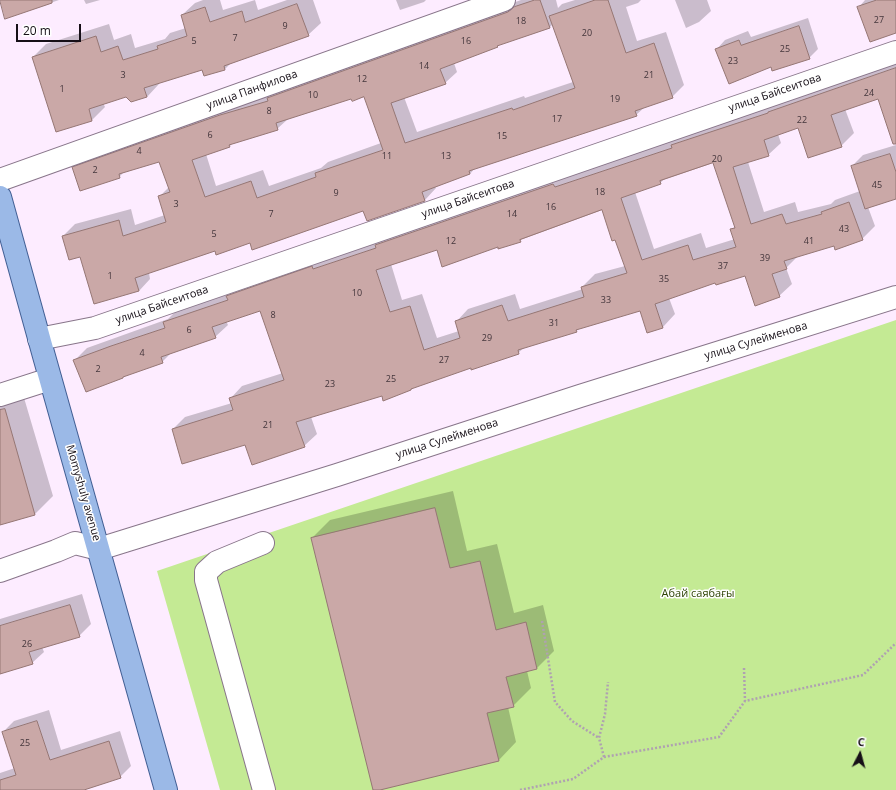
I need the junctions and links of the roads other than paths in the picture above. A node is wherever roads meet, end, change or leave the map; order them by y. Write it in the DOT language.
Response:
graph roads {
  1 [pos="504,0"];
  2 [pos="896,52"];
  3 [pos="0,180"];
  4 [pos="0,197"];
  5 [pos="896,297"];
  6 [pos="39,339"];
  7 [pos="50,379"];
  8 [pos="0,395"];
  9 [pos="263,543"];
  10 [pos="99,549"];
  11 [pos="0,571"];
  12 [pos="166,790"];
  13 [pos="264,790"];
  1 -- 3 [label="street, улица Панфилова"];
  2 -- 6 [label="street, улица Байсеитова"];
  4 -- 6 [label="main road, Momyshuly avenue"];
  5 -- 10 [label="street, улица Сулейменова"];
  6 -- 7 [label="main road, Momyshuly avenue"];
  7 -- 8 [label="street"];
  7 -- 10 [label="main road, Momyshuly avenue"];
  9 -- 13 [label="street"];
  10 -- 11 [label="street"];
  10 -- 12 [label="main road, Momyshuly avenue"];
}
